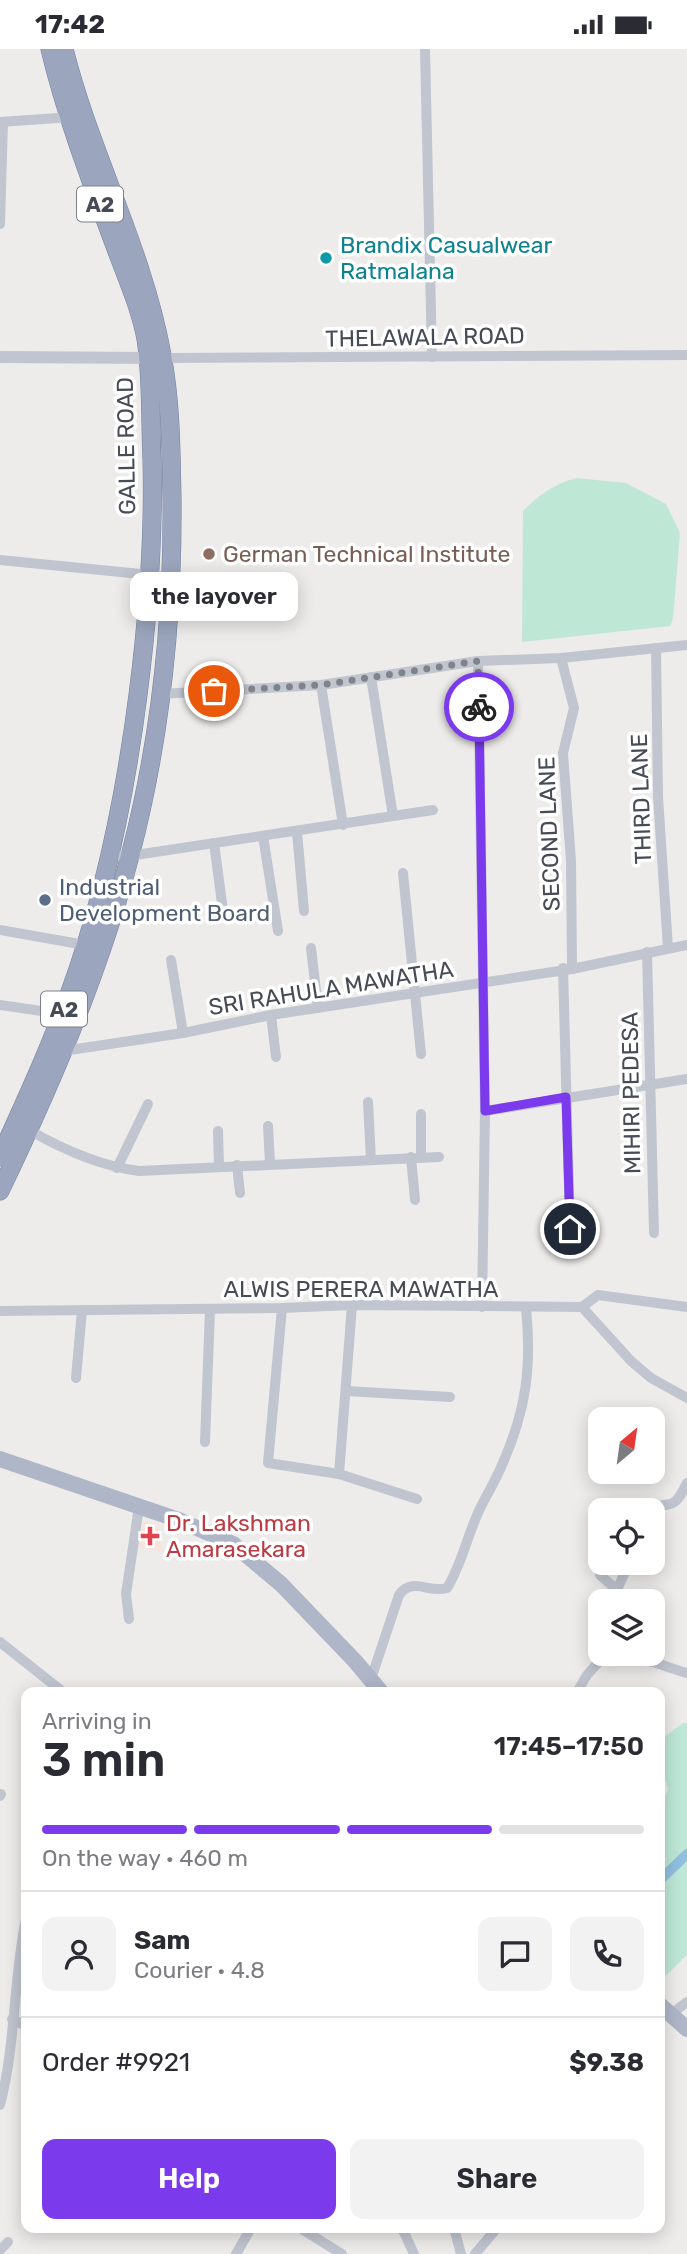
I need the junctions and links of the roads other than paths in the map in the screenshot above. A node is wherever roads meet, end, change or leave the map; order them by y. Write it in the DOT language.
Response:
graph roads {
  1 [pos="50,49"];
  2 [pos="64,49"];
  3 [pos="425,49"];
  4 [pos="76,115"];
  5 [pos="1,122"];
  6 [pos="0,224"];
  7 [pos="687,355"];
  8 [pos="0,357"];
  9 [pos="432,357"];
  10 [pos="156,358"];
  11 [pos="0,560"];
  12 [pos="150,575"];
  13 [pos="171,577"];
  14 [pos="687,645"];
  15 [pos="656,648"];
  16 [pos="561,658"];
  17 [pos="478,661"];
  18 [pos="371,677"];
  19 [pos="321,685"];
  20 [pos="160,694"];
  21 [pos="433,810"];
  22 [pos="393,816"];
  23 [pos="343,825"];
  24 [pos="297,832"];
  25 [pos="264,836"];
  26 [pos="214,843"];
  27 [pos="120,855"];
  28 [pos="403,873"];
  29 [pos="223,911"];
  30 [pos="304,911"];
  31 [pos="0,930"];
  32 [pos="278,931"];
  33 [pos="85,945"];
  34 [pos="687,945"];
  35 [pos="312,948"];
  36 [pos="668,948"];
  37 [pos="647,952"];
  38 [pos="171,960"];
  39 [pos="567,968"];
  40 [pos="483,983"];
  41 [pos="414,993"];
  42 [pos="0,1005"];
  43 [pos="318,1008"];
  44 [pos="62,1014"];
  45 [pos="271,1015"];
  46 [pos="183,1033"];
  47 [pos="63,1051"];
  48 [pos="421,1054"];
  49 [pos="276,1057"];
  50 [pos="687,1079"];
  51 [pos="650,1085"];
  52 [pos="566,1097"];
  53 [pos="369,1102"];
  54 [pos="148,1104"];
  55 [pos="485,1111"];
  56 [pos="421,1114"];
  57 [pos="268,1126"];
  58 [pos="29,1130"];
  59 [pos="218,1131"];
  60 [pos="0,1157"];
  61 [pos="416,1157"];
  62 [pos="439,1157"];
  63 [pos="370,1160"];
  64 [pos="270,1163"];
  65 [pos="237,1165"];
  66 [pos="219,1167"];
  67 [pos="117,1168"];
  68 [pos="1,1188"];
  69 [pos="240,1193"];
  70 [pos="415,1200"];
  71 [pos="570,1229"];
  72 [pos="654,1233"];
  73 [pos="352,1305"];
  74 [pos="482,1307"];
  75 [pos="582,1307"];
  76 [pos="687,1307"];
  77 [pos="282,1308"];
  78 [pos="526,1308"];
  79 [pos="210,1309"];
  80 [pos="82,1310"];
  81 [pos="0,1311"];
  82 [pos="76,1378"];
  83 [pos="346,1391"];
  84 [pos="450,1397"];
  85 [pos="687,1398"];
  86 [pos="205,1442"];
  87 [pos="0,1459"];
  88 [pos="339,1474"];
  89 [pos="687,1483"];
  90 [pos="417,1499"];
  91 [pos="665,1505"];
  92 [pos="139,1507"];
  93 [pos="600,1575"];
  94 [pos="624,1575"];
  95 [pos="129,1619"];
  96 [pos="0,1643"];
  97 [pos="687,1673"];
  98 [pos="376,1686"];
  99 [pos="57,1687"];
  100 [pos="581,1687"];
  101 [pos="21,1948"];
  102 [pos="687,2002"];
  103 [pos="665,2010"];
  104 [pos="12,2019"];
  105 [pos="21,2024"];
  106 [pos="687,2029"];
  107 [pos="0,2105"];
  108 [pos="248,2233"];
  109 [pos="308,2233"];
  110 [pos="404,2233"];
  111 [pos="455,2233"];
  112 [pos="493,2233"];
  113 [pos="8,2242"];
  114 [pos="0,2250"];
  115 [pos="236,2254"];
  116 [pos="342,2254"];
  117 [pos="415,2254"];
  118 [pos="461,2254"];
  119 [pos="475,2254"];
  1 -- 4 [label="highway, GALLE ROAD / A2"];
  2 -- 4 [label="highway, GALLE ROAD / A2"];
  3 -- 9 [label="street"];
  4 -- 5 [label="street"];
  4 -- 10 [label="highway, GALLE ROAD / A2"];
  5 -- 6 [label="street"];
  7 -- 9 [label="street, THELAWALA ROAD"];
  8 -- 10 [label="street"];
  9 -- 10 [label="street, THELAWALA ROAD"];
  10 -- 12 [label="highway, GALLE ROAD / A2"];
  10 -- 13 [label="highway, GALLE ROAD / A2"];
  11 -- 12 [label="street"];
  12 -- 13 [label="street"];
  12 -- 27 [label="highway, GALLE ROAD / A2"];
  13 -- 20 [label="highway, GALLE ROAD / A2"];
  14 -- 15 [label="street"];
  15 -- 16 [label="street"];
  15 -- 36 [label="street, THIRD LANE"];
  16 -- 17 [label="street"];
  16 -- 39 [label="street, SECOND LANE"];
  17 -- 18 [label="street"];
  17 -- 40 [label="street"];
  18 -- 19 [label="street"];
  18 -- 22 [label="street"];
  19 -- 20 [label="street"];
  19 -- 23 [label="street"];
  20 -- 27 [label="highway, GALLE ROAD / A2"];
  21 -- 22 [label="street"];
  22 -- 23 [label="street"];
  23 -- 24 [label="street"];
  24 -- 25 [label="street"];
  24 -- 30 [label="street"];
  25 -- 26 [label="street"];
  25 -- 32 [label="street"];
  26 -- 27 [label="street"];
  26 -- 29 [label="street"];
  27 -- 33 [label="highway, A2"];
  27 -- 47 [label="highway, A2"];
  28 -- 41 [label="street"];
  31 -- 33 [label="street"];
  33 -- 44 [label="highway, A2"];
  34 -- 36 [label="street, SRI RAHULA MAWATHA"];
  35 -- 43 [label="street"];
  36 -- 37 [label="street, SRI RAHULA MAWATHA"];
  37 -- 39 [label="street, SRI RAHULA MAWATHA"];
  37 -- 51 [label="street, MIHIRI PEDESA"];
  38 -- 46 [label="street"];
  39 -- 40 [label="street, SRI RAHULA MAWATHA"];
  39 -- 52 [label="street, SECOND LANE"];
  40 -- 41 [label="street, SRI RAHULA MAWATHA"];
  40 -- 55 [label="street"];
  41 -- 43 [label="street, SRI RAHULA MAWATHA"];
  41 -- 48 [label="street"];
  42 -- 44 [label="street"];
  43 -- 45 [label="street, SRI RAHULA MAWATHA"];
  44 -- 60 [label="highway, A2"];
  45 -- 46 [label="street, SRI RAHULA MAWATHA"];
  45 -- 49 [label="street"];
  46 -- 47 [label="street, SRI RAHULA MAWATHA"];
  47 -- 58 [label="highway, A2"];
  50 -- 51 [label="street"];
  51 -- 52 [label="street"];
  51 -- 72 [label="street, MIHIRI PEDESA"];
  52 -- 55 [label="street"];
  52 -- 71 [label="street, SECOND LANE"];
  53 -- 63 [label="street"];
  54 -- 67 [label="street"];
  55 -- 74 [label="street"];
  56 -- 61 [label="street"];
  57 -- 64 [label="street"];
  58 -- 67 [label="street"];
  58 -- 68 [label="highway, A2"];
  59 -- 66 [label="street"];
  61 -- 62 [label="street"];
  61 -- 63 [label="street"];
  61 -- 70 [label="street"];
  63 -- 64 [label="street"];
  64 -- 65 [label="street"];
  65 -- 66 [label="street"];
  65 -- 69 [label="street"];
  66 -- 67 [label="street"];
  73 -- 74 [label="street, ALWIS PERERA MAWATHA"];
  73 -- 77 [label="street, ALWIS PERERA MAWATHA"];
  73 -- 83 [label="street"];
  74 -- 78 [label="street, ALWIS PERERA MAWATHA"];
  75 -- 76 [label="street, ALWIS PERERA MAWATHA"];
  75 -- 78 [label="street, ALWIS PERERA MAWATHA"];
  75 -- 85 [label="street"];
  77 -- 79 [label="street, ALWIS PERERA MAWATHA"];
  77 -- 88 [label="street"];
  78 -- 98 [label="street"];
  79 -- 80 [label="street, ALWIS PERERA MAWATHA"];
  79 -- 86 [label="street"];
  80 -- 81 [label="street, ALWIS PERERA MAWATHA"];
  80 -- 82 [label="street"];
  83 -- 84 [label="street"];
  83 -- 88 [label="street"];
  87 -- 92 [label="main road"];
  88 -- 90 [label="street"];
  89 -- 91 [label="street"];
  92 -- 95 [label="street"];
  92 -- 98 [label="main road"];
  93 -- 94 [label="street"];
  96 -- 99 [label="street"];
  97 -- 100 [label="street"];
  101 -- 104 [label="street"];
  102 -- 103 [label="street"];
  103 -- 106 [label="main road"];
  104 -- 105 [label="street"];
  104 -- 107 [label="street"];
  108 -- 115 [label="street"];
  109 -- 116 [label="street"];
  110 -- 117 [label="street"];
  111 -- 118 [label="street"];
  112 -- 119 [label="street"];
  113 -- 114 [label="street"];
}
